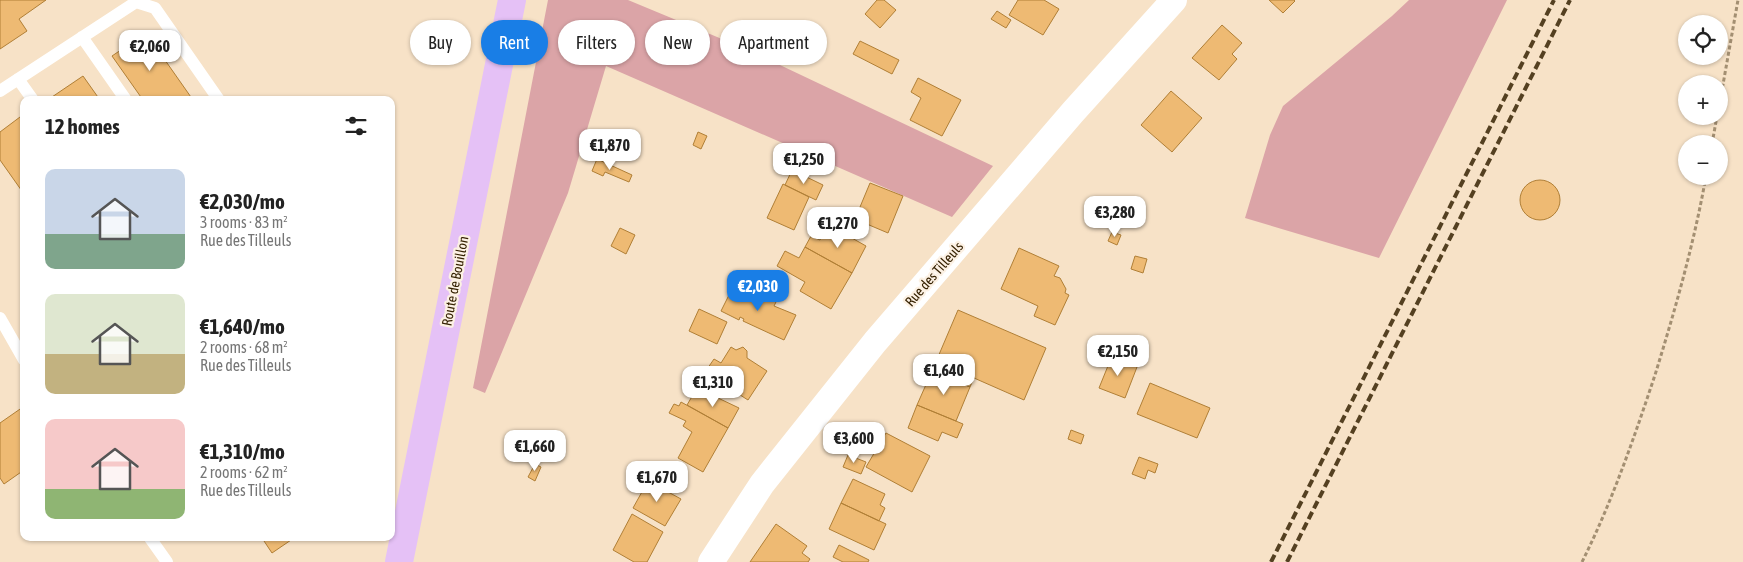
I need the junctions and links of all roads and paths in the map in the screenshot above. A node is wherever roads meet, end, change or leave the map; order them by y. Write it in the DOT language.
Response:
graph roads {
  1 [pos="512,0"];
  2 [pos="1174,0"];
  3 [pos="1738,0"];
  4 [pos="135,1"];
  5 [pos="82,37"];
  6 [pos="1725,75"];
  7 [pos="18,79"];
  8 [pos="0,91"];
  9 [pos="29,96"];
  10 [pos="123,96"];
  11 [pos="216,96"];
  12 [pos="1704,185"];
  13 [pos="0,317"];
  14 [pos="20,338"];
  15 [pos="20,353"];
  16 [pos="152,541"];
  17 [pos="167,562"];
  18 [pos="399,562"];
  19 [pos="711,562"];
  20 [pos="1582,562"];
  1 -- 18 [label="main road, Route de Bouillon"];
  2 -- 19 [label="street, Rue des Tilleuls"];
  3 -- 6 [label="path"];
  4 -- 5 [label="lane"];
  4 -- 11 [label="lane"];
  5 -- 7 [label="lane"];
  5 -- 10 [label="lane"];
  7 -- 8 [label="lane"];
  7 -- 9 [label="lane"];
  12 -- 20 [label="path"];
  13 -- 14 [label="lane"];
  13 -- 15 [label="lane"];
  16 -- 17 [label="lane"];
}
